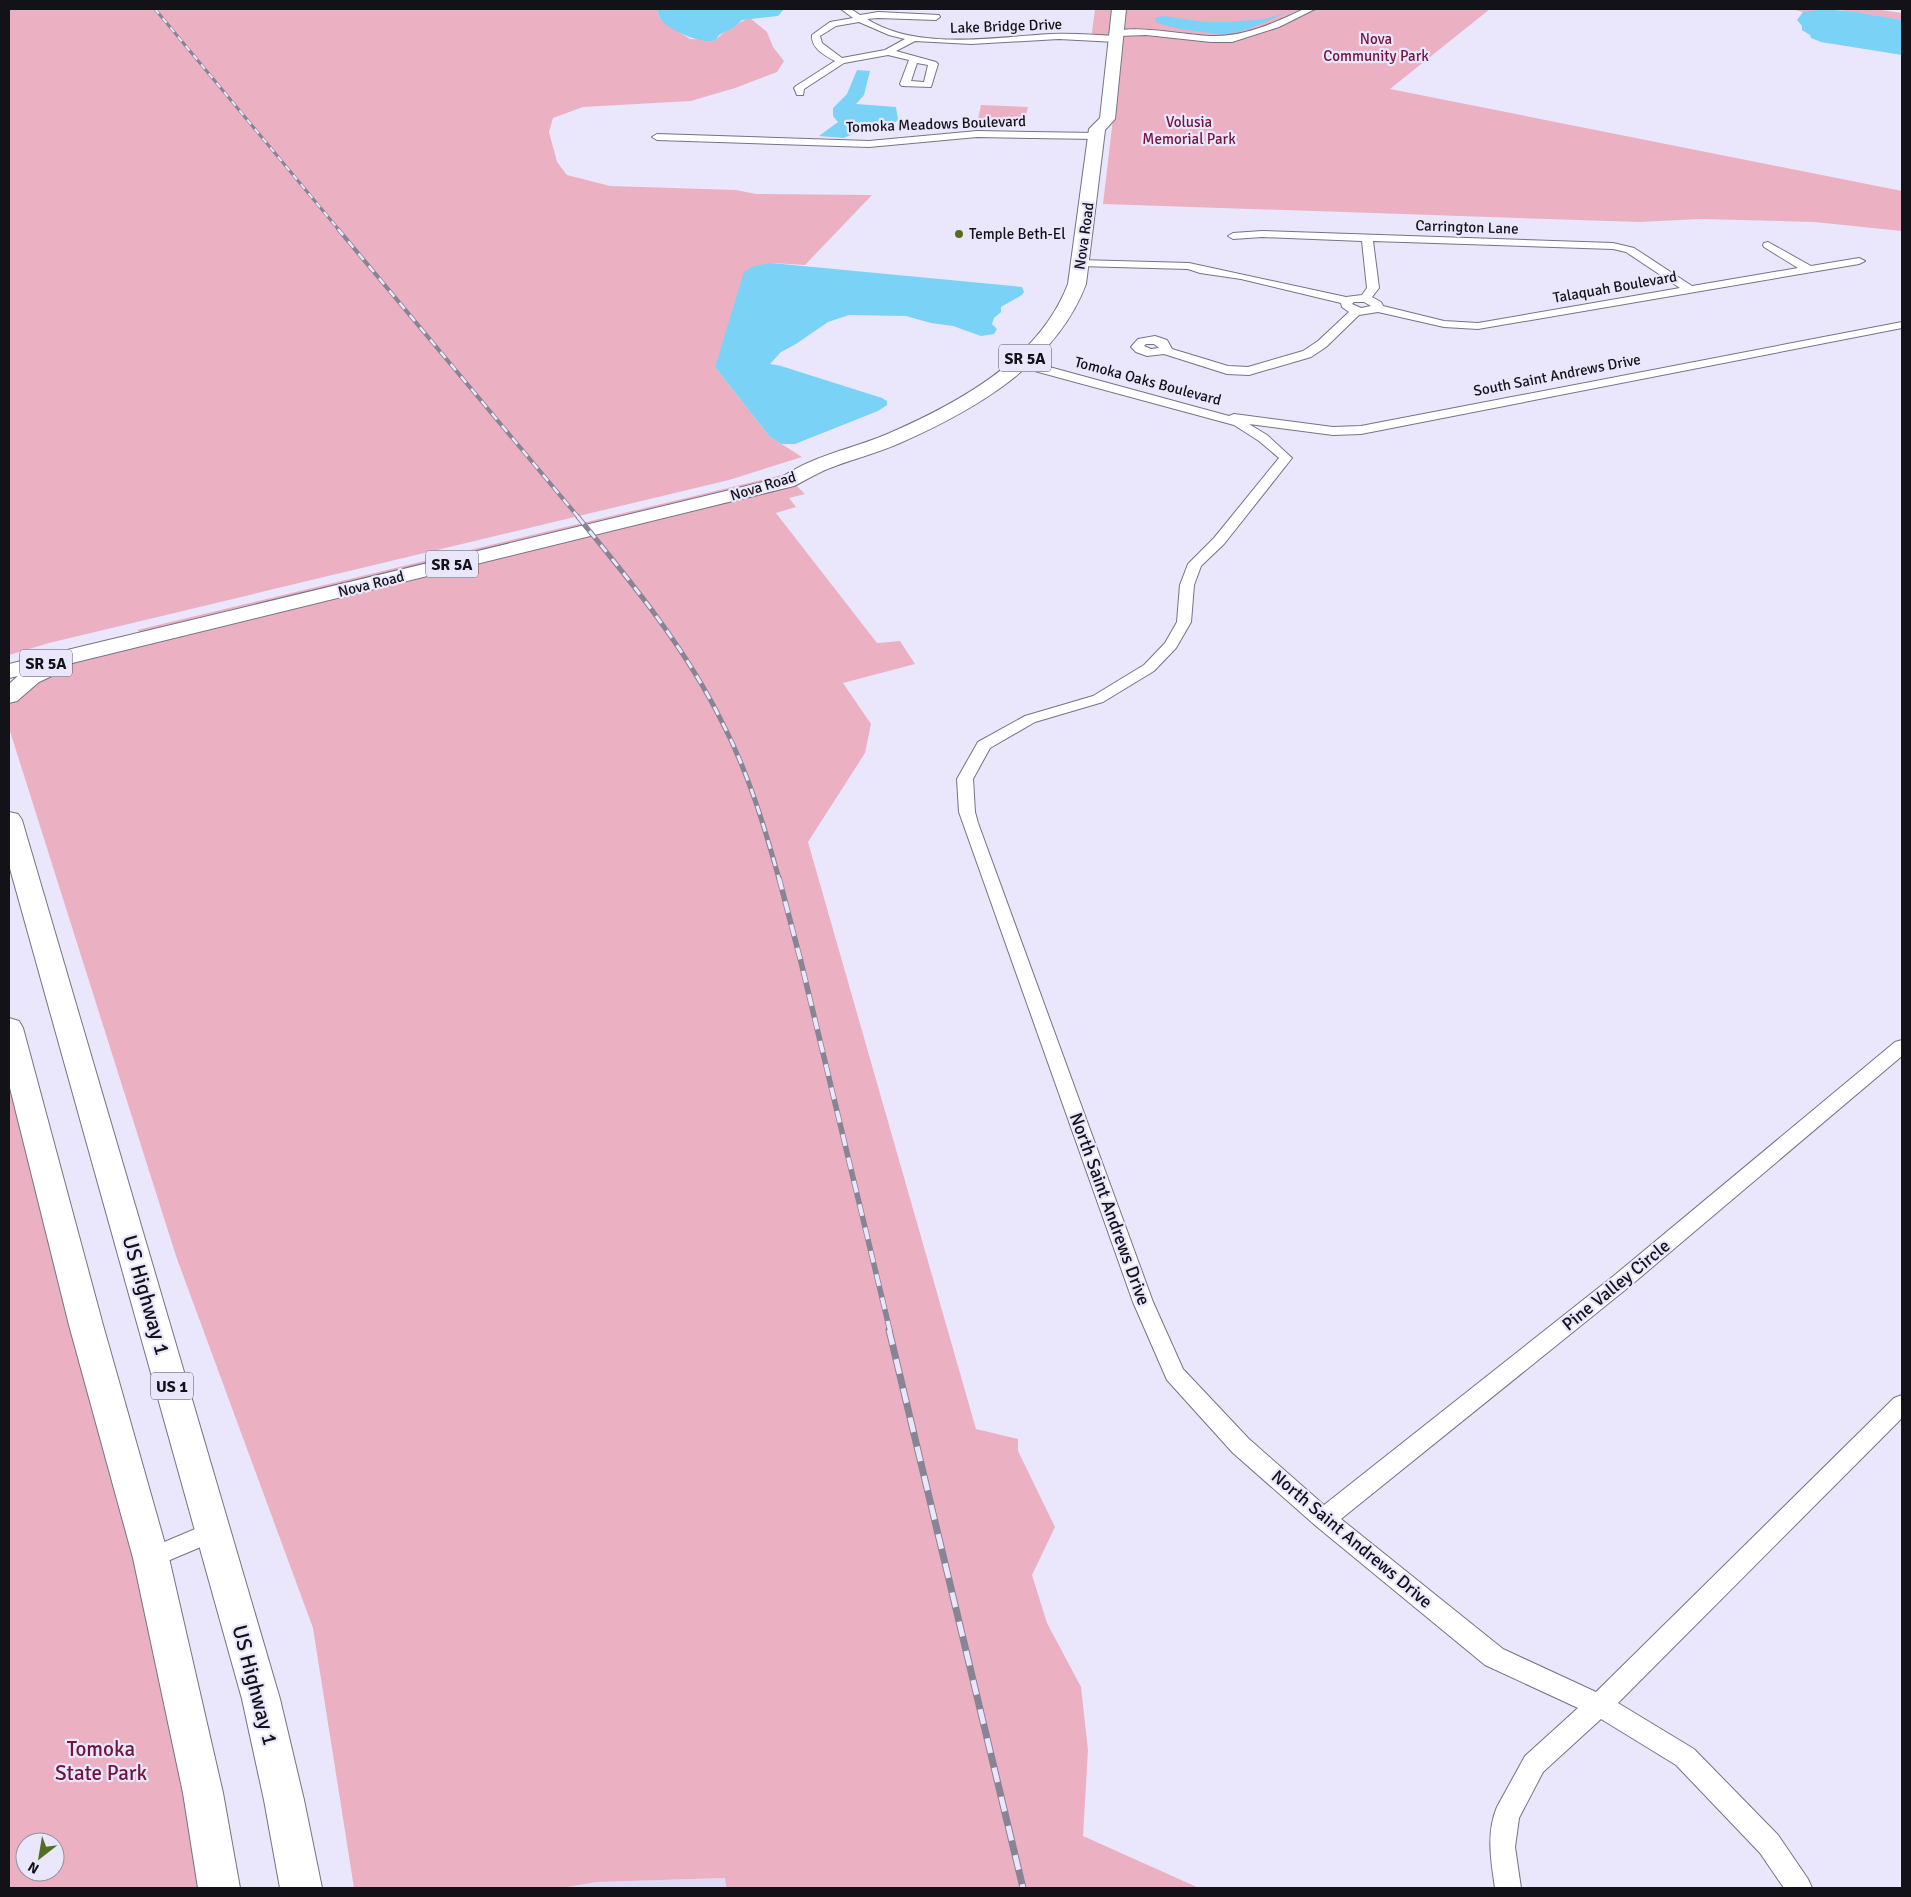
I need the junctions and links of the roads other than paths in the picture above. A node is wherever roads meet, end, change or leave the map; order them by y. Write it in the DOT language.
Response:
graph roads {
  1 [pos="845,9"];
  2 [pos="1119,9"];
  3 [pos="1311,9"];
  4 [pos="936,16"];
  5 [pos="859,18"];
  6 [pos="1100,31"];
  7 [pos="1116,34"];
  8 [pos="913,38"];
  9 [pos="888,52"];
  10 [pos="1097,56"];
  11 [pos="914,59"];
  12 [pos="841,61"];
  13 [pos="800,93"];
  14 [pos="1094,128"];
  15 [pos="657,137"];
  16 [pos="1233,236"];
  17 [pos="1368,239"];
  18 [pos="1768,245"];
  19 [pos="1859,260"];
  20 [pos="1080,266"];
  21 [pos="1808,269"];
  22 [pos="1688,288"];
  23 [pos="1366,298"];
  24 [pos="1347,301"];
  25 [pos="1377,308"];
  26 [pos="1356,311"];
  27 [pos="1902,325"];
  28 [pos="1164,350"];
  29 [pos="1020,363"];
  30 [pos="1216,416"];
  31 [pos="1238,422"];
  32 [pos="817,466"];
  33 [pos="83,654"];
  34 [pos="9,659"];
  35 [pos="9,671"];
  36 [pos="9,696"];
  37 [pos="9,820"];
  38 [pos="9,1028"];
  39 [pos="1902,1046"];
  40 [pos="1902,1404"];
  41 [pos="1324,1520"];
  42 [pos="214,1531"];
  43 [pos="151,1558"];
  44 [pos="1599,1705"];
  45 [pos="219,1888"];
  46 [pos="301,1888"];
  47 [pos="1508,1888"];
  48 [pos="1799,1888"];
  1 -- 5 [label="street, Lake Bridge Drive"];
  2 -- 7 [label="main road, SR 5A"];
  3 -- 7 [label="street, Lake Bridge Drive"];
  4 -- 5 [label="street"];
  5 -- 8 [label="street, Lake Bridge Drive"];
  5 -- 12 [label="street"];
  6 -- 7 [label="street, Lake Bridge Drive"];
  6 -- 8 [label="street, Lake Bridge Drive"];
  6 -- 10 [label="main road"];
  7 -- 14 [label="main road, SR 5A"];
  8 -- 9 [label="street"];
  9 -- 11 [label="street"];
  9 -- 12 [label="street"];
  12 -- 13 [label="street"];
  14 -- 15 [label="street, Tomoka Meadows Boulevard"];
  14 -- 20 [label="main road, Nova Road / SR 5A"];
  16 -- 17 [label="street, Carrington Lane"];
  17 -- 22 [label="street, Carrington Lane"];
  17 -- 23 [label="street"];
  18 -- 21 [label="street"];
  19 -- 21 [label="street, Talaquah Boulevard"];
  20 -- 24 [label="street"];
  20 -- 29 [label="main road, Nova Road / SR 5A"];
  21 -- 22 [label="street, Talaquah Boulevard"];
  22 -- 25 [label="street, Talaquah Boulevard"];
  23 -- 24 [label="street"];
  23 -- 25 [label="street"];
  24 -- 26 [label="street"];
  25 -- 26 [label="street"];
  26 -- 28 [label="street"];
  27 -- 30 [label="street, South Saint Andrews Drive"];
  29 -- 30 [label="street, Tomoka Oaks Boulevard"];
  29 -- 32 [label="main road, Nova Road / SR 5A"];
  30 -- 31 [label="street, Tomoka Oaks Boulevard"];
  31 -- 41 [label="street, North Saint Andrews Drive"];
  32 -- 33 [label="main road, Nova Road / SR 5A"];
  32 -- 34 [label="main road, Nova Road / SR 5A"];
  33 -- 35 [label="main road, Nova Road / SR 5A"];
  33 -- 36 [label="main road"];
  37 -- 42 [label="main road, US Highway 1 / US 1"];
  38 -- 43 [label="main road"];
  39 -- 41 [label="street, Pine Valley Circle"];
  40 -- 44 [label="street"];
  41 -- 44 [label="street, North Saint Andrews Drive"];
  42 -- 43 [label="street"];
  42 -- 46 [label="main road, US Highway 1 / US 1"];
  43 -- 45 [label="main road"];
  44 -- 47 [label="street"];
  44 -- 48 [label="street, North Saint Andrews Drive"];
}
